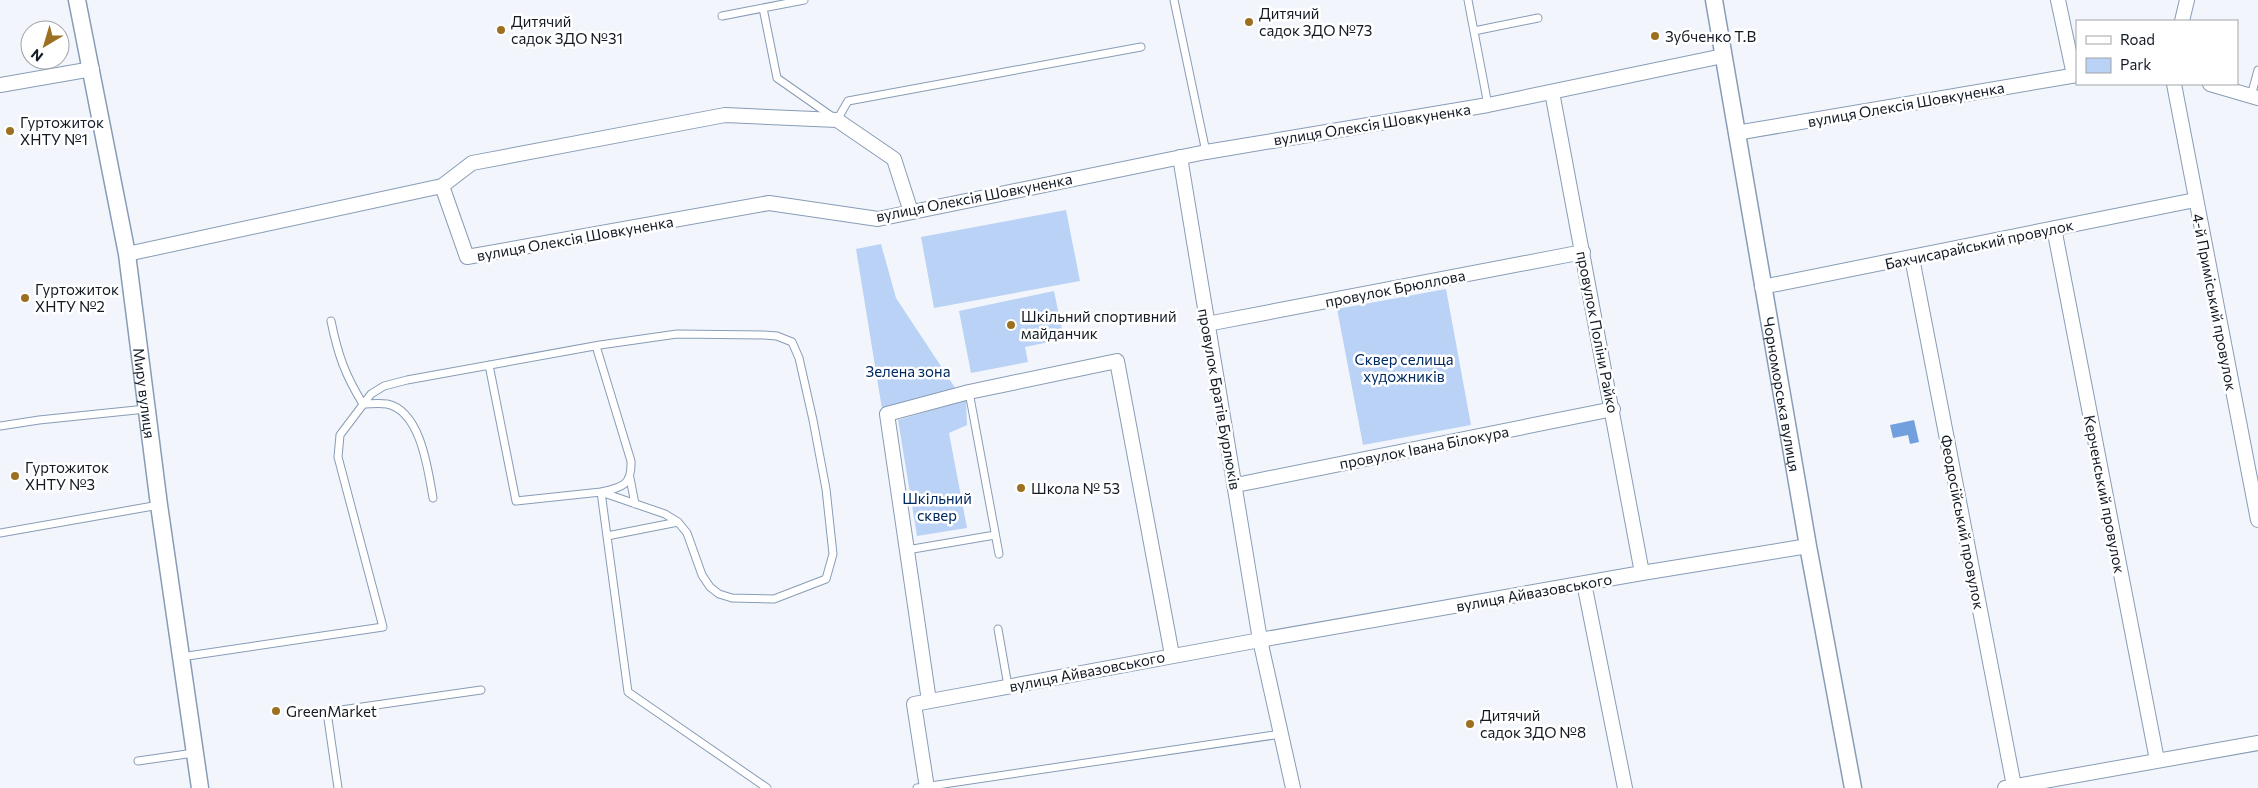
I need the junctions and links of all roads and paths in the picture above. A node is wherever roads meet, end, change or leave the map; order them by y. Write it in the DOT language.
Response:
graph roads {
  1 [pos="77,0"];
  2 [pos="804,0"];
  3 [pos="1174,0"];
  4 [pos="1468,0"];
  5 [pos="1714,0"];
  6 [pos="2058,0"];
  7 [pos="2187,0"];
  8 [pos="762,8"];
  9 [pos="722,16"];
  10 [pos="1538,18"];
  11 [pos="2182,20"];
  12 [pos="1474,31"];
  13 [pos="1141,47"];
  14 [pos="1723,56"];
  15 [pos="92,69"];
  16 [pos="2258,70"];
  17 [pos="2076,75"];
  18 [pos="0,85"];
  19 [pos="2174,85"];
  20 [pos="2213,85"];
  21 [pos="1552,92"];
  22 [pos="2254,97"];
  23 [pos="1488,105"];
  24 [pos="837,120"];
  25 [pos="1736,133"];
  26 [pos="1206,152"];
  27 [pos="1180,158"];
  28 [pos="442,186"];
  29 [pos="2195,200"];
  30 [pos="911,212"];
  31 [pos="2054,228"];
  32 [pos="1582,252"];
  33 [pos="127,254"];
  34 [pos="1912,258"];
  35 [pos="1762,287"];
  36 [pos="331,321"];
  37 [pos="1207,324"];
  38 [pos="596,346"];
  39 [pos="489,365"];
  40 [pos="969,392"];
  41 [pos="363,404"];
  42 [pos="147,409"];
  43 [pos="1613,409"];
  44 [pos="0,426"];
  45 [pos="630,478"];
  46 [pos="1236,485"];
  47 [pos="601,492"];
  48 [pos="433,498"];
  49 [pos="636,504"];
  50 [pos="159,505"];
  51 [pos="2258,520"];
  52 [pos="678,522"];
  53 [pos="0,533"];
  54 [pos="996,535"];
  55 [pos="607,536"];
  56 [pos="1808,546"];
  57 [pos="907,550"];
  58 [pos="999,554"];
  59 [pos="1642,573"];
  60 [pos="1584,583"];
  61 [pos="998,628"];
  62 [pos="1260,640"];
  63 [pos="1172,655"];
  64 [pos="181,657"];
  65 [pos="1008,686"];
  66 [pos="481,690"];
  67 [pos="929,701"];
  68 [pos="1281,734"];
  69 [pos="2258,743"];
  70 [pos="194,753"];
  71 [pos="2157,760"];
  72 [pos="138,761"];
  73 [pos="924,787"];
  74 [pos="2009,787"];
  75 [pos="200,788"];
  76 [pos="338,788"];
  77 [pos="767,788"];
  78 [pos="1293,788"];
  79 [pos="1625,788"];
  80 [pos="1853,788"];
  1 -- 15 [label="street, Миру вулиця"];
  2 -- 8 [label="lane"];
  3 -- 26 [label="lane"];
  4 -- 12 [label="lane"];
  5 -- 14 [label="street, Чорноморська вулиця"];
  6 -- 17 [label="street"];
  7 -- 11 [label="street"];
  8 -- 9 [label="lane"];
  8 -- 24 [label="lane"];
  10 -- 12 [label="lane"];
  12 -- 23 [label="lane"];
  13 -- 24 [label="lane"];
  14 -- 21 [label="street, вулиця Олексія Шовкуненка"];
  14 -- 25 [label="street, Чорноморська вулиця"];
  15 -- 18 [label="street"];
  15 -- 33 [label="street, Миру вулиця"];
  16 -- 22 [label="lane"];
  17 -- 25 [label="street, вулиця Олексія Шовкуненка"];
  19 -- 29 [label="street, 4-й Приміський провулок"];
  20 -- 22 [label="street"];
  21 -- 23 [label="street, вулиця Олексія Шовкуненка"];
  21 -- 32 [label="street, провулок Поліни Райко"];
  23 -- 26 [label="street, вулиця Олексія Шовкуненка"];
  24 -- 28 [label="street"];
  24 -- 30 [label="street"];
  25 -- 35 [label="street, Чорноморська вулиця"];
  26 -- 27 [label="street, вулиця Олексія Шовкуненка"];
  27 -- 30 [label="street, вулиця Олексія Шовкуненка"];
  27 -- 37 [label="street, провулок Братів Бурлюків"];
  28 -- 30 [label="street, вулиця Олексія Шовкуненка"];
  28 -- 33 [label="street"];
  29 -- 31 [label="street, Бахчисарайський провулок"];
  29 -- 51 [label="street, 4-й Приміський провулок"];
  31 -- 34 [label="street, Бахчисарайський провулок"];
  31 -- 71 [label="street, Керченський провулок"];
  32 -- 37 [label="street, провулок Брюллова"];
  32 -- 43 [label="street, провулок Поліни Райко"];
  33 -- 42 [label="street, Миру вулиця"];
  34 -- 35 [label="street, Бахчисарайський провулок"];
  34 -- 74 [label="street, Феодосійський провулок"];
  35 -- 56 [label="street, Чорноморська вулиця"];
  36 -- 41 [label="lane"];
  37 -- 46 [label="street, провулок Братів Бурлюків"];
  38 -- 39 [label="lane"];
  38 -- 45 [label="lane"];
  38 -- 52 [label="lane"];
  39 -- 41 [label="lane"];
  39 -- 47 [label="lane"];
  40 -- 54 [label="lane"];
  40 -- 57 [label="street"];
  40 -- 63 [label="street"];
  41 -- 48 [label="lane"];
  41 -- 64 [label="lane"];
  42 -- 44 [label="lane"];
  42 -- 50 [label="street, Миру вулиця"];
  43 -- 46 [label="street, провулок Івана Білокура"];
  43 -- 59 [label="street, провулок Поліни Райко"];
  45 -- 47 [label="lane"];
  45 -- 49 [label="lane"];
  46 -- 62 [label="street, провулок Братів Бурлюків"];
  47 -- 49 [label="lane"];
  47 -- 55 [label="lane"];
  49 -- 52 [label="lane"];
  50 -- 53 [label="lane"];
  50 -- 64 [label="street, Миру вулиця"];
  52 -- 55 [label="lane"];
  54 -- 57 [label="lane"];
  54 -- 58 [label="lane"];
  55 -- 77 [label="lane"];
  56 -- 59 [label="street, вулиця Айвазовського"];
  56 -- 80 [label="street, Чорноморська вулиця"];
  57 -- 67 [label="street"];
  59 -- 60 [label="street, вулиця Айвазовського"];
  60 -- 62 [label="street, вулиця Айвазовського"];
  60 -- 79 [label="street"];
  61 -- 65 [label="lane"];
  62 -- 63 [label="street, вулиця Айвазовського"];
  62 -- 68 [label="street"];
  63 -- 65 [label="street, вулиця Айвазовського"];
  64 -- 70 [label="street, Миру вулиця"];
  65 -- 67 [label="street, вулиця Айвазовського"];
  66 -- 76 [label="lane"];
  67 -- 73 [label="street, вулиця Айвазовського"];
  68 -- 73 [label="lane"];
  68 -- 78 [label="street"];
  69 -- 71 [label="street"];
  70 -- 72 [label="lane"];
  70 -- 75 [label="street, Миру вулиця"];
  71 -- 74 [label="street"];
}
